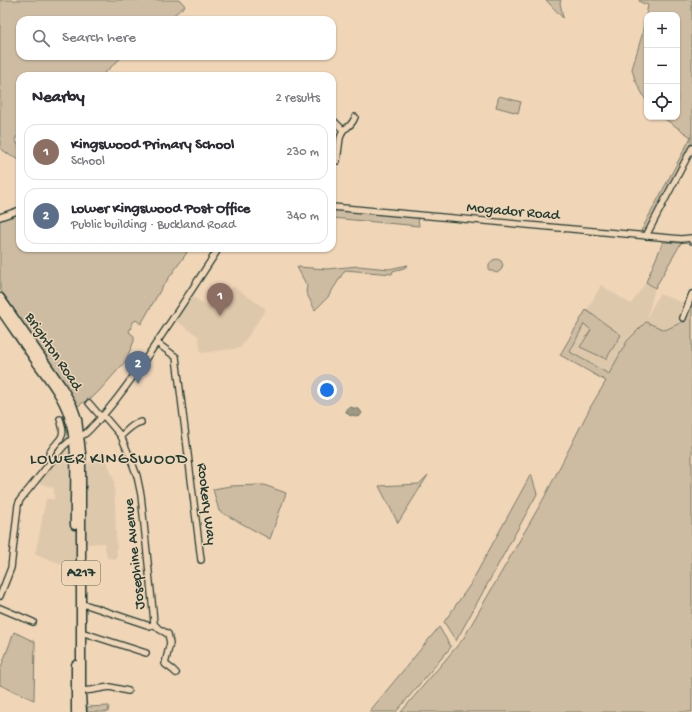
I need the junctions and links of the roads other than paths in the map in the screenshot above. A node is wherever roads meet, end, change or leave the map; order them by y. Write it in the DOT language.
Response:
graph roads {
  1 [pos="355,117"];
  2 [pos="336,123"];
  3 [pos="344,130"];
  4 [pos="692,148"];
  5 [pos="336,160"];
  6 [pos="336,207"];
  7 [pos="16,211"];
  8 [pos="0,217"];
  9 [pos="646,236"];
  10 [pos="691,240"];
  11 [pos="216,252"];
  12 [pos="692,294"];
  13 [pos="0,298"];
  14 [pos="0,309"];
  15 [pos="683,318"];
  16 [pos="156,343"];
  17 [pos="90,403"];
  18 [pos="102,416"];
  19 [pos="60,418"];
  20 [pos="141,422"];
  21 [pos="76,436"];
  22 [pos="121,436"];
  23 [pos="63,447"];
  24 [pos="74,454"];
  25 [pos="50,462"];
  26 [pos="201,560"];
  27 [pos="0,596"];
  28 [pos="81,605"];
  29 [pos="0,608"];
  30 [pos="33,622"];
  31 [pos="154,624"];
  32 [pos="80,632"];
  33 [pos="146,653"];
  34 [pos="176,673"];
  35 [pos="81,691"];
  36 [pos="128,691"];
  37 [pos="76,712"];
  38 [pos="82,712"];
  1 -- 3 [label="street"];
  2 -- 3 [label="street"];
  3 -- 5 [label="street"];
  4 -- 9 [label="street"];
  6 -- 9 [label="street, Mogador Road"];
  7 -- 8 [label="street"];
  9 -- 10 [label="street, Mogador Road"];
  11 -- 16 [label="street"];
  12 -- 15 [label="street"];
  13 -- 21 [label="highway, Brighton Road / A217"];
  14 -- 21 [label="highway, Brighton Road / A217"];
  16 -- 18 [label="street"];
  16 -- 26 [label="street, Rookery Way"];
  17 -- 18 [label="street, Josephine Avenue"];
  18 -- 21 [label="street"];
  18 -- 22 [label="street, Josephine Avenue"];
  19 -- 25 [label="street"];
  20 -- 22 [label="street"];
  21 -- 23 [label="street"];
  21 -- 24 [label="highway, Brighton Road / A217"];
  21 -- 28 [label="highway, Brighton Road / A217"];
  22 -- 31 [label="street, Josephine Avenue"];
  23 -- 24 [label="street"];
  23 -- 25 [label="street"];
  24 -- 37 [label="highway, Brighton Road / A217"];
  25 -- 27 [label="street"];
  28 -- 31 [label="street, Josephine Avenue"];
  28 -- 32 [label="highway, Brighton Road / A217"];
  29 -- 30 [label="street"];
  31 -- 34 [label="street"];
  32 -- 33 [label="street"];
  32 -- 35 [label="highway, Brighton Road / A217"];
  35 -- 36 [label="street"];
  35 -- 38 [label="highway, Brighton Road / A217"];
}
